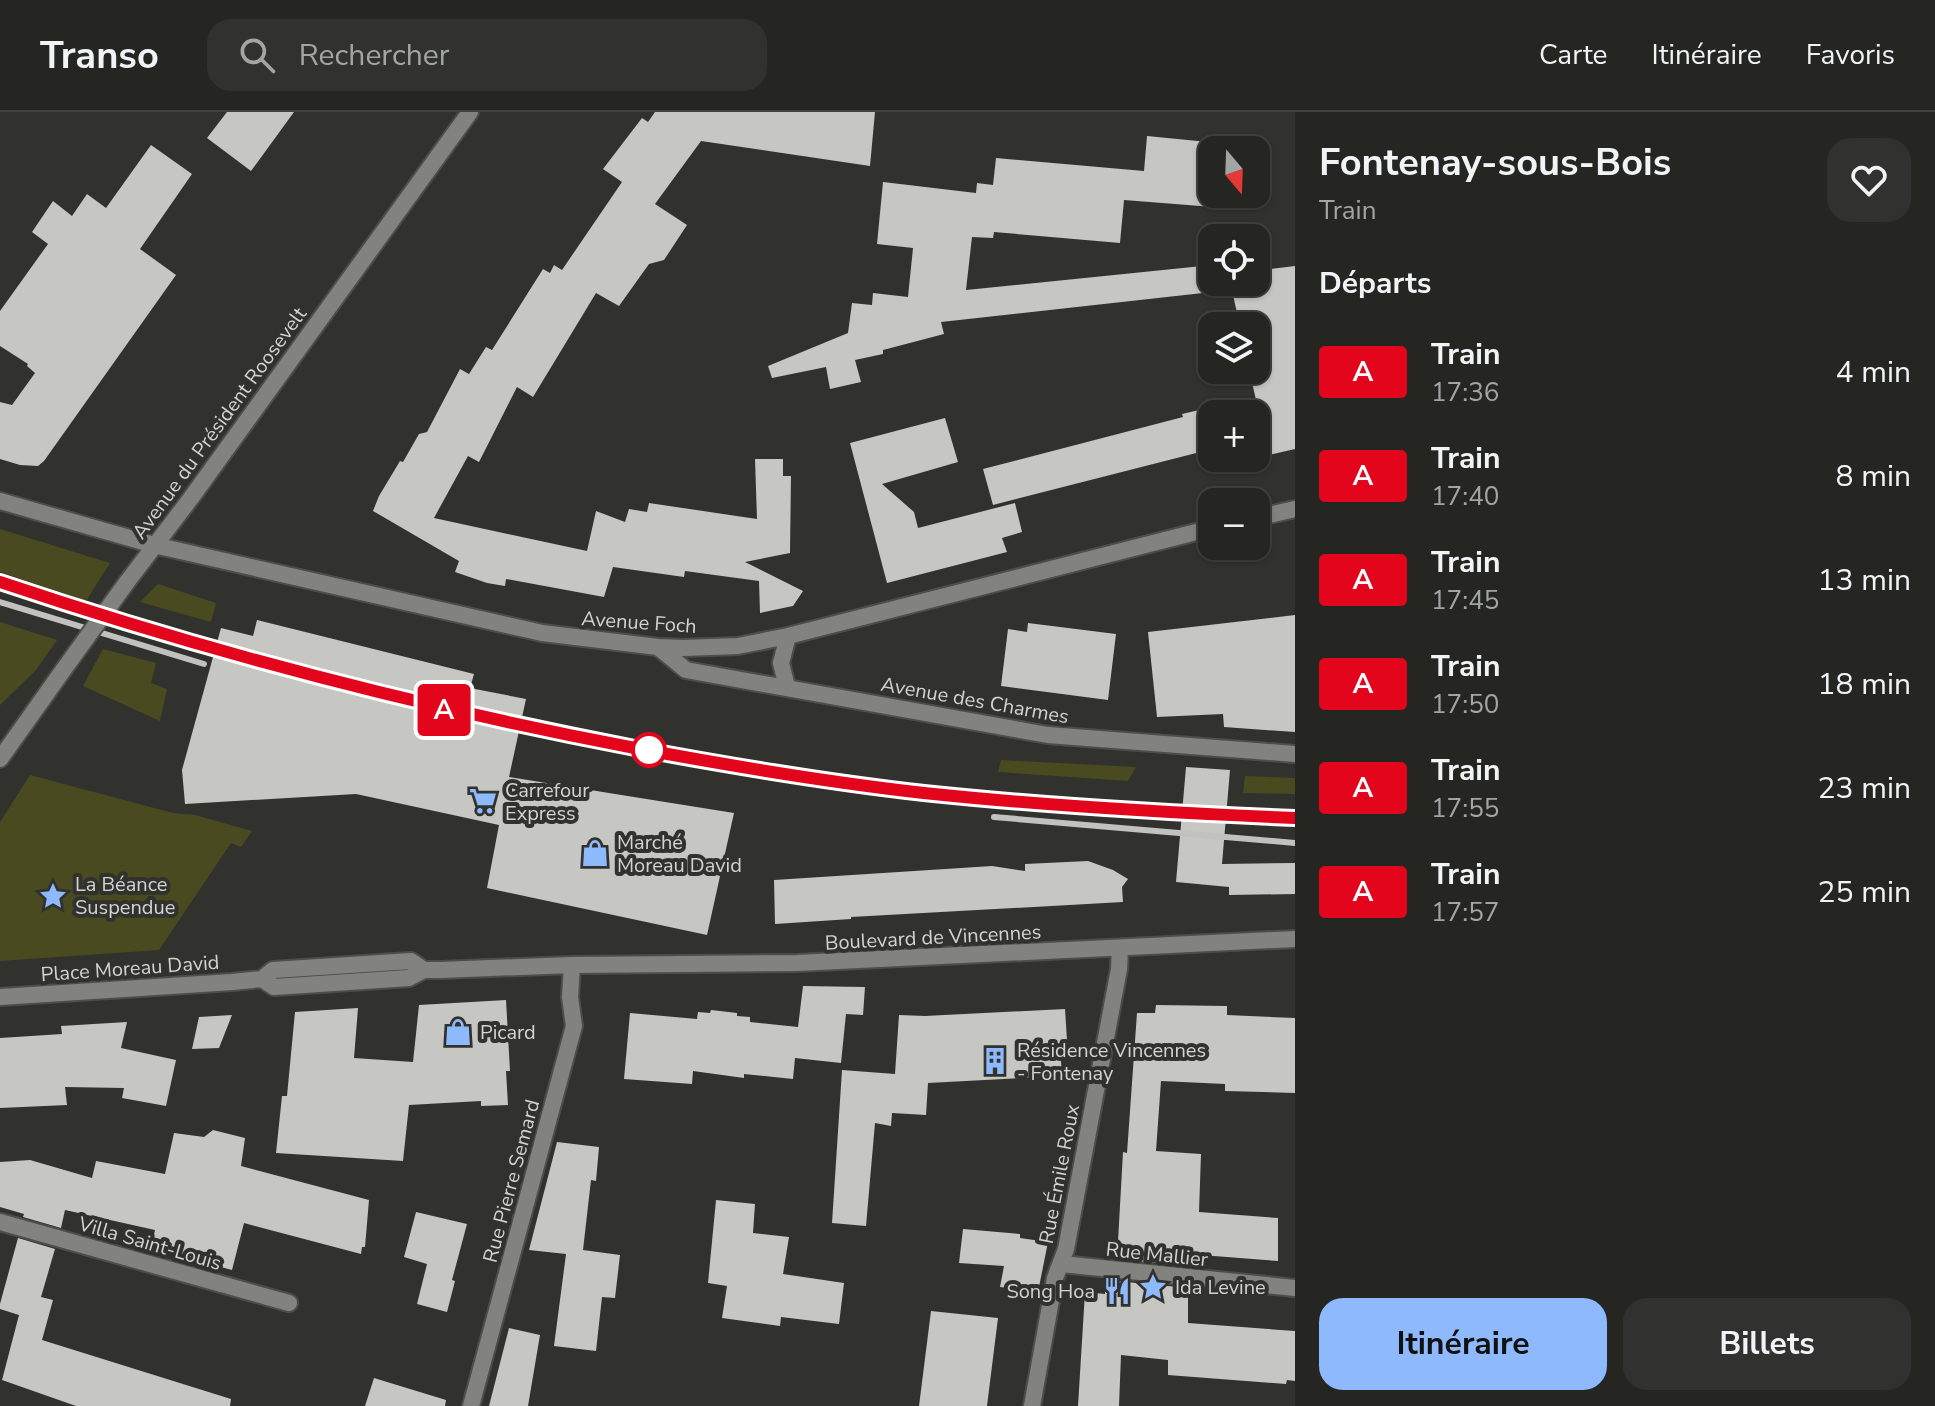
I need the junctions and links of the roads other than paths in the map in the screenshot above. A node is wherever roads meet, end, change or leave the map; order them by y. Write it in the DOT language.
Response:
graph roads {
  1 [pos="470,112"];
  2 [pos="0,501"];
  3 [pos="1295,509"];
  4 [pos="1270,515"];
  5 [pos="1198,532"];
  6 [pos="154,545"];
  7 [pos="788,636"];
  8 [pos="658,647"];
  9 [pos="787,687"];
  10 [pos="1295,754"];
  11 [pos="0,759"];
  12 [pos="1295,939"];
  13 [pos="1120,948"];
  14 [pos="572,965"];
  15 [pos="0,997"];
  16 [pos="0,1222"];
  17 [pos="1062,1264"];
  18 [pos="1295,1288"];
  19 [pos="289,1303"];
  20 [pos="471,1406"];
  21 [pos="1032,1406"];
  1 -- 6 [label="street, Avenue du Président Roosevelt"];
  2 -- 6 [label="street, Avenue Foch"];
  3 -- 4 [label="street"];
  5 -- 7 [label="street, Avenue Foch"];
  6 -- 8 [label="street, Avenue Foch"];
  6 -- 11 [label="street, Avenue du Président Roosevelt, bridge"];
  7 -- 8 [label="street, Avenue Foch"];
  7 -- 9 [label="street"];
  8 -- 9 [label="street, Avenue des Charmes"];
  9 -- 10 [label="street, Avenue des Charmes"];
  12 -- 13 [label="street, Boulevard de Vincennes"];
  13 -- 14 [label="street, Boulevard de Vincennes"];
  13 -- 17 [label="street, Rue Émile Roux"];
  14 -- 15 [label="street, Place Moreau David"];
  14 -- 20 [label="street, Rue Pierre Semard"];
  16 -- 19 [label="street, Villa Saint-Louis"];
  17 -- 18 [label="street, Rue Mallier"];
  17 -- 21 [label="street, Rue Émile Roux"];
}
